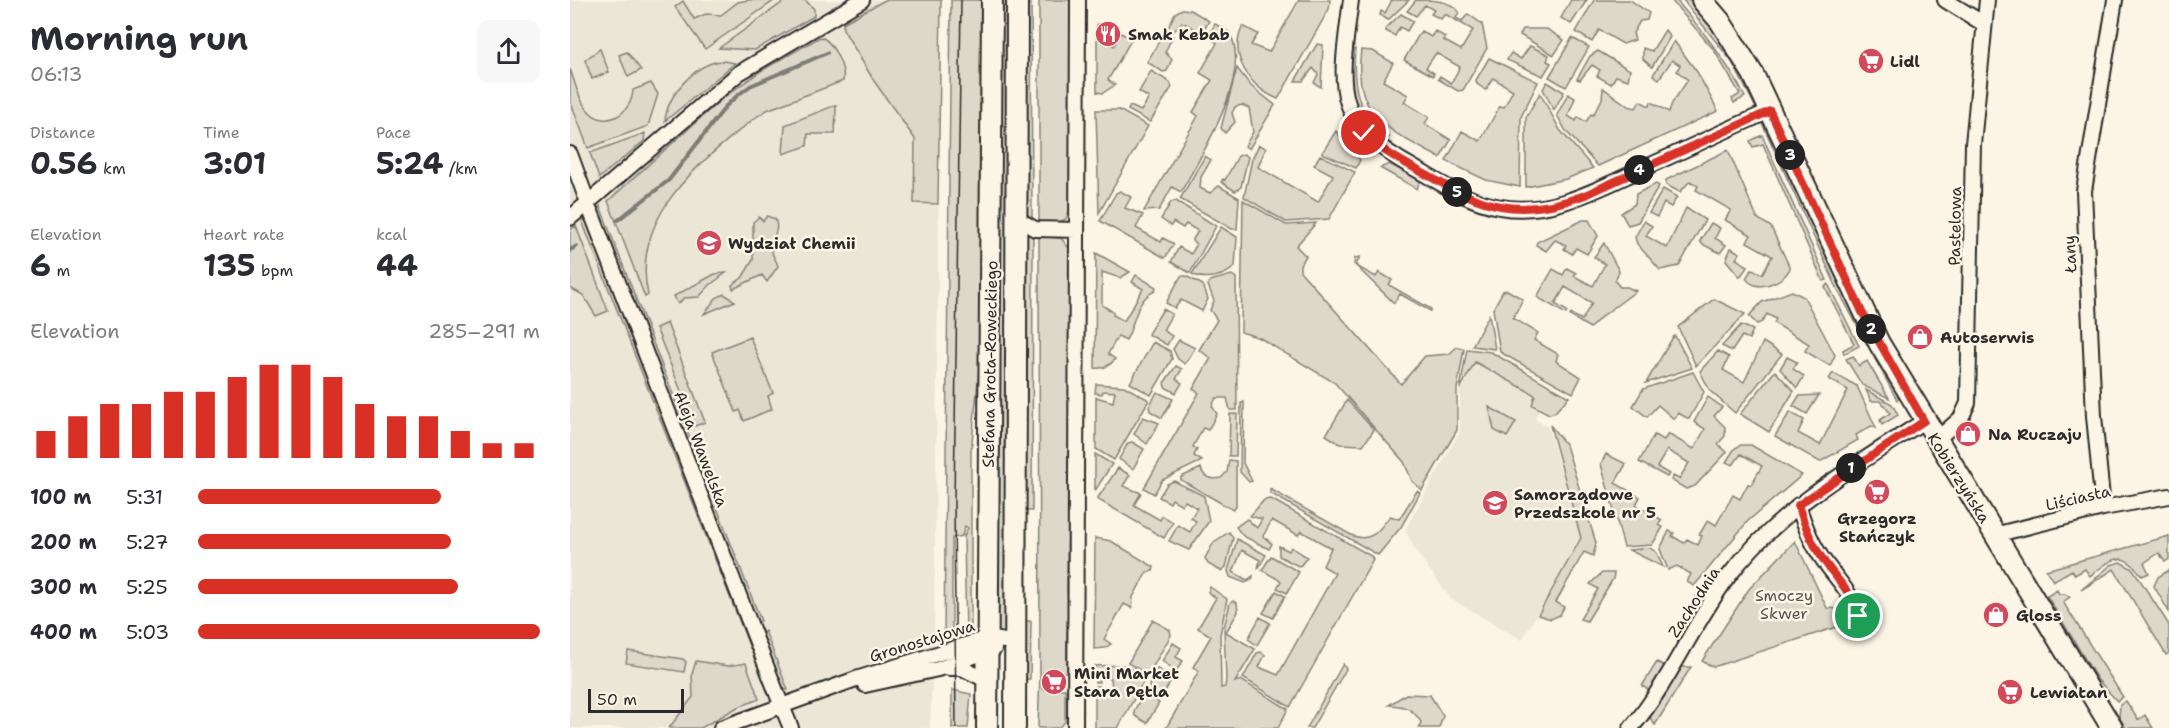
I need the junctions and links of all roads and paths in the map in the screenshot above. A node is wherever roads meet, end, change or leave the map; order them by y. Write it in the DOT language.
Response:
graph roads {
  1 [pos="862,0"];
  2 [pos="992,0"];
  3 [pos="1017,0"];
  4 [pos="1078,0"];
  5 [pos="1351,0"];
  6 [pos="1702,0"];
  7 [pos="1945,0"];
  8 [pos="1987,0"];
  9 [pos="2115,0"];
  10 [pos="1984,24"];
  11 [pos="1770,111"];
  12 [pos="570,154"];
  13 [pos="585,195"];
  14 [pos="591,212"];
  15 [pos="570,218"];
  16 [pos="1016,218"];
  17 [pos="1077,230"];
  18 [pos="1924,421"];
  19 [pos="1936,440"];
  20 [pos="2169,496"];
  21 [pos="1798,505"];
  22 [pos="2103,508"];
  23 [pos="1994,535"];
  24 [pos="1859,618"];
  25 [pos="1016,643"];
  26 [pos="988,644"];
  27 [pos="938,669"];
  28 [pos="988,681"];
  29 [pos="831,690"];
  30 [pos="721,728"];
  31 [pos="791,728"];
  32 [pos="987,728"];
  33 [pos="1015,728"];
  34 [pos="1075,728"];
  35 [pos="1631,728"];
  36 [pos="2112,728"];
  1 -- 15 [label="street"];
  2 -- 26 [label="main road, Stefana Grota-Roweckiego"];
  3 -- 16 [label="main road, Stefana Grota-Roweckiego"];
  4 -- 17 [label="street"];
  5 -- 11 [label="street"];
  6 -- 11 [label="main road, Kobierzyńska"];
  7 -- 10 [label="street"];
  8 -- 10 [label="street, Pastelowa"];
  9 -- 22 [label="street, Łany"];
  10 -- 19 [label="street, Pastelowa"];
  11 -- 18 [label="main road, Kobierzyńska"];
  12 -- 13 [label="street"];
  14 -- 31 [label="street, Aleja Wawelska"];
  16 -- 17 [label="street"];
  16 -- 25 [label="main road, Stefana Grota-Roweckiego"];
  17 -- 34 [label="street"];
  18 -- 19 [label="main road, Kobierzyńska"];
  18 -- 21 [label="street, Zachodnia"];
  19 -- 23 [label="main road, Kobierzyńska"];
  20 -- 22 [label="street, Liściasta"];
  21 -- 24 [label="street"];
  21 -- 35 [label="street, Zachodnia"];
  22 -- 23 [label="street, Liściasta"];
  23 -- 36 [label="main road, Kobierzyńska"];
  25 -- 26 [label="street, Gronostajowa"];
  25 -- 33 [label="main road, Stefana Grota-Roweckiego"];
  26 -- 27 [label="street, Gronostajowa"];
  26 -- 28 [label="main road, Stefana Grota-Roweckiego"];
  26 -- 29 [label="street, Gronostajowa"];
  27 -- 28 [label="street, Gronostajowa"];
  27 -- 29 [label="street, Gronostajowa"];
  28 -- 32 [label="main road, Stefana Grota-Roweckiego"];
  29 -- 30 [label="street, Gronostajowa"];
}
